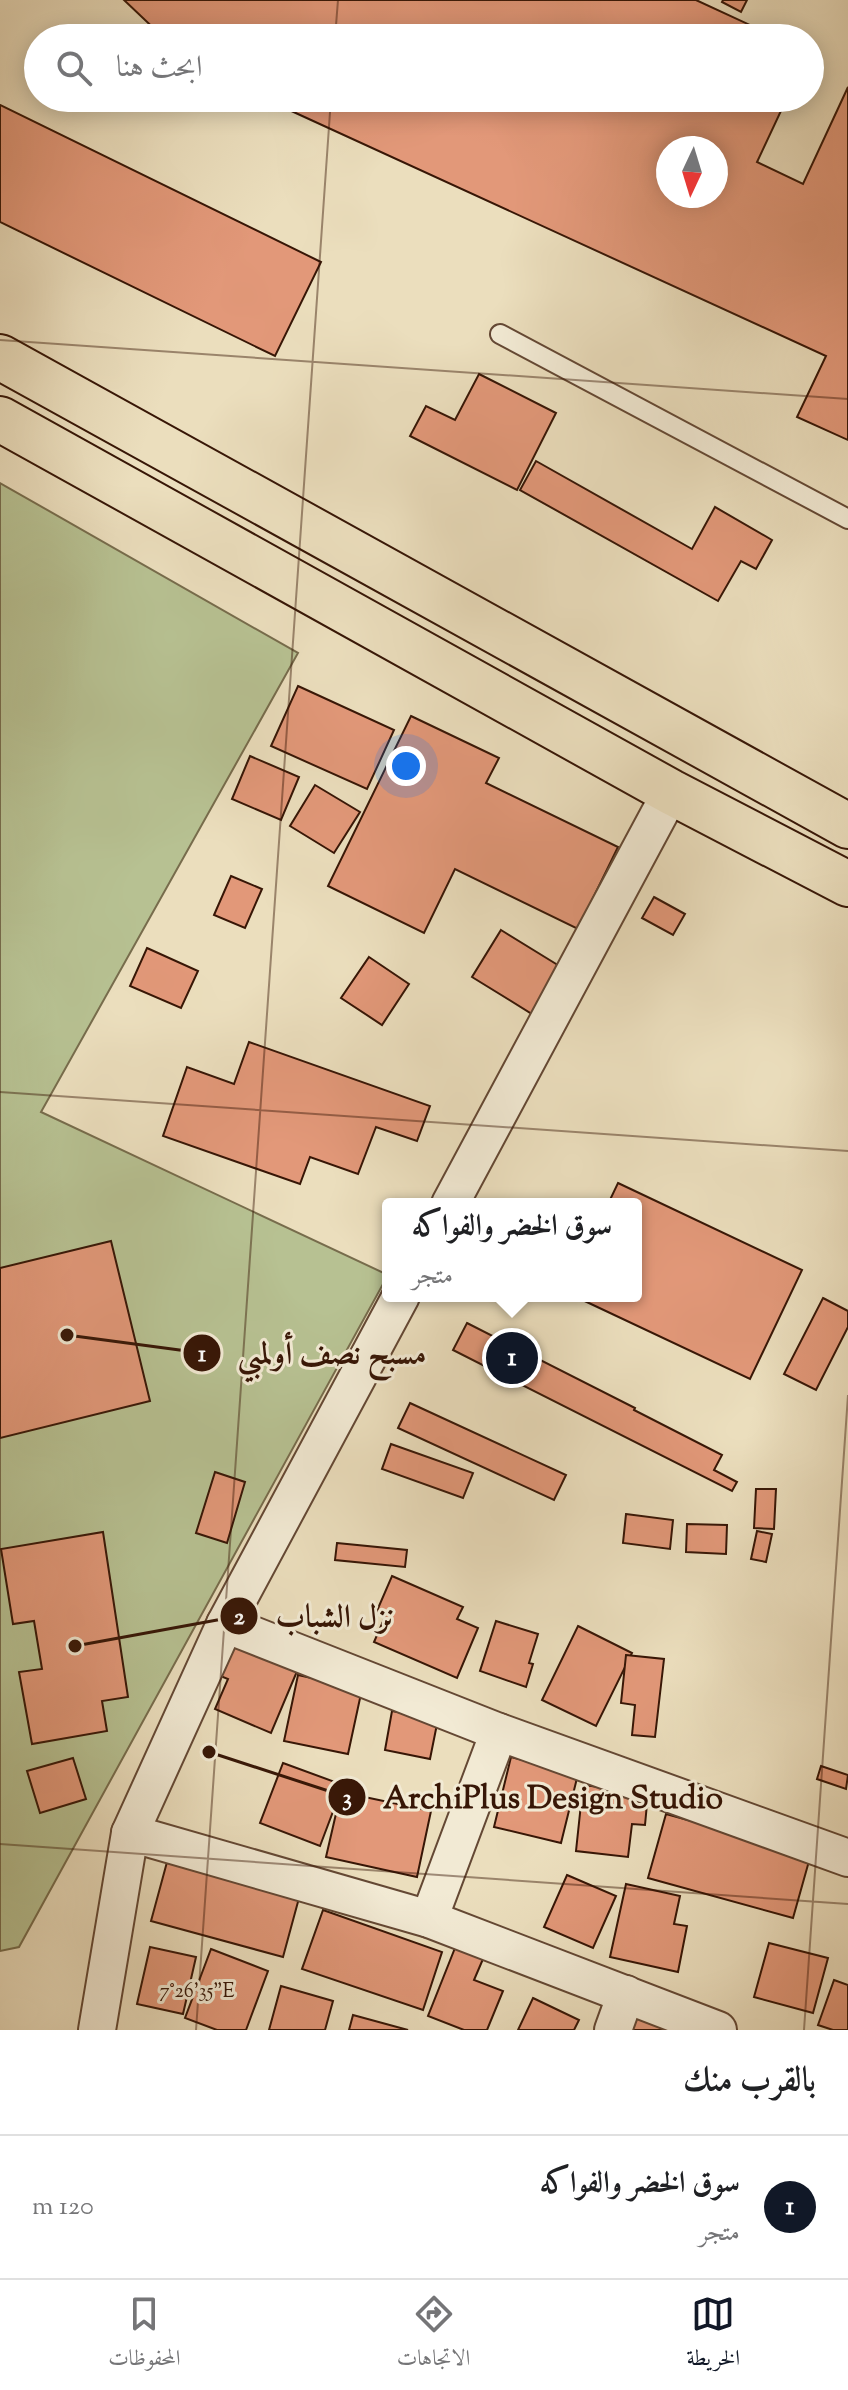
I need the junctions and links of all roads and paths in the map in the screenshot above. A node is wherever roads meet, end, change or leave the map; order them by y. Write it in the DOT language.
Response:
graph roads {
  1 [pos="500,334"];
  2 [pos="0,357"];
  3 [pos="0,419"];
  4 [pos="848,519"];
  5 [pos="671,792"];
  6 [pos="842,818"];
  7 [pos="848,884"];
  8 [pos="453,1198"];
  9 [pos="398,1302"];
  10 [pos="225,1624"];
  11 [pos="499,1732"];
  12 [pos="130,1833"];
  13 [pos="848,1858"];
  14 [pos="429,1919"];
  15 [pos="626,1994"];
  16 [pos="101,2029"];
  17 [pos="613,2030"];
  18 [pos="718,2030"];
  1 -- 4 [label="lane"];
  2 -- 6 [label="highway"];
  3 -- 5 [label="highway"];
  5 -- 7 [label="highway"];
  5 -- 8 [label="street"];
  9 -- 10 [label="street"];
  10 -- 11 [label="street"];
  10 -- 12 [label="street"];
  11 -- 13 [label="street"];
  11 -- 14 [label="street"];
  12 -- 14 [label="street"];
  12 -- 16 [label="street"];
  14 -- 15 [label="street"];
  15 -- 17 [label="street"];
  15 -- 18 [label="street"];
}
